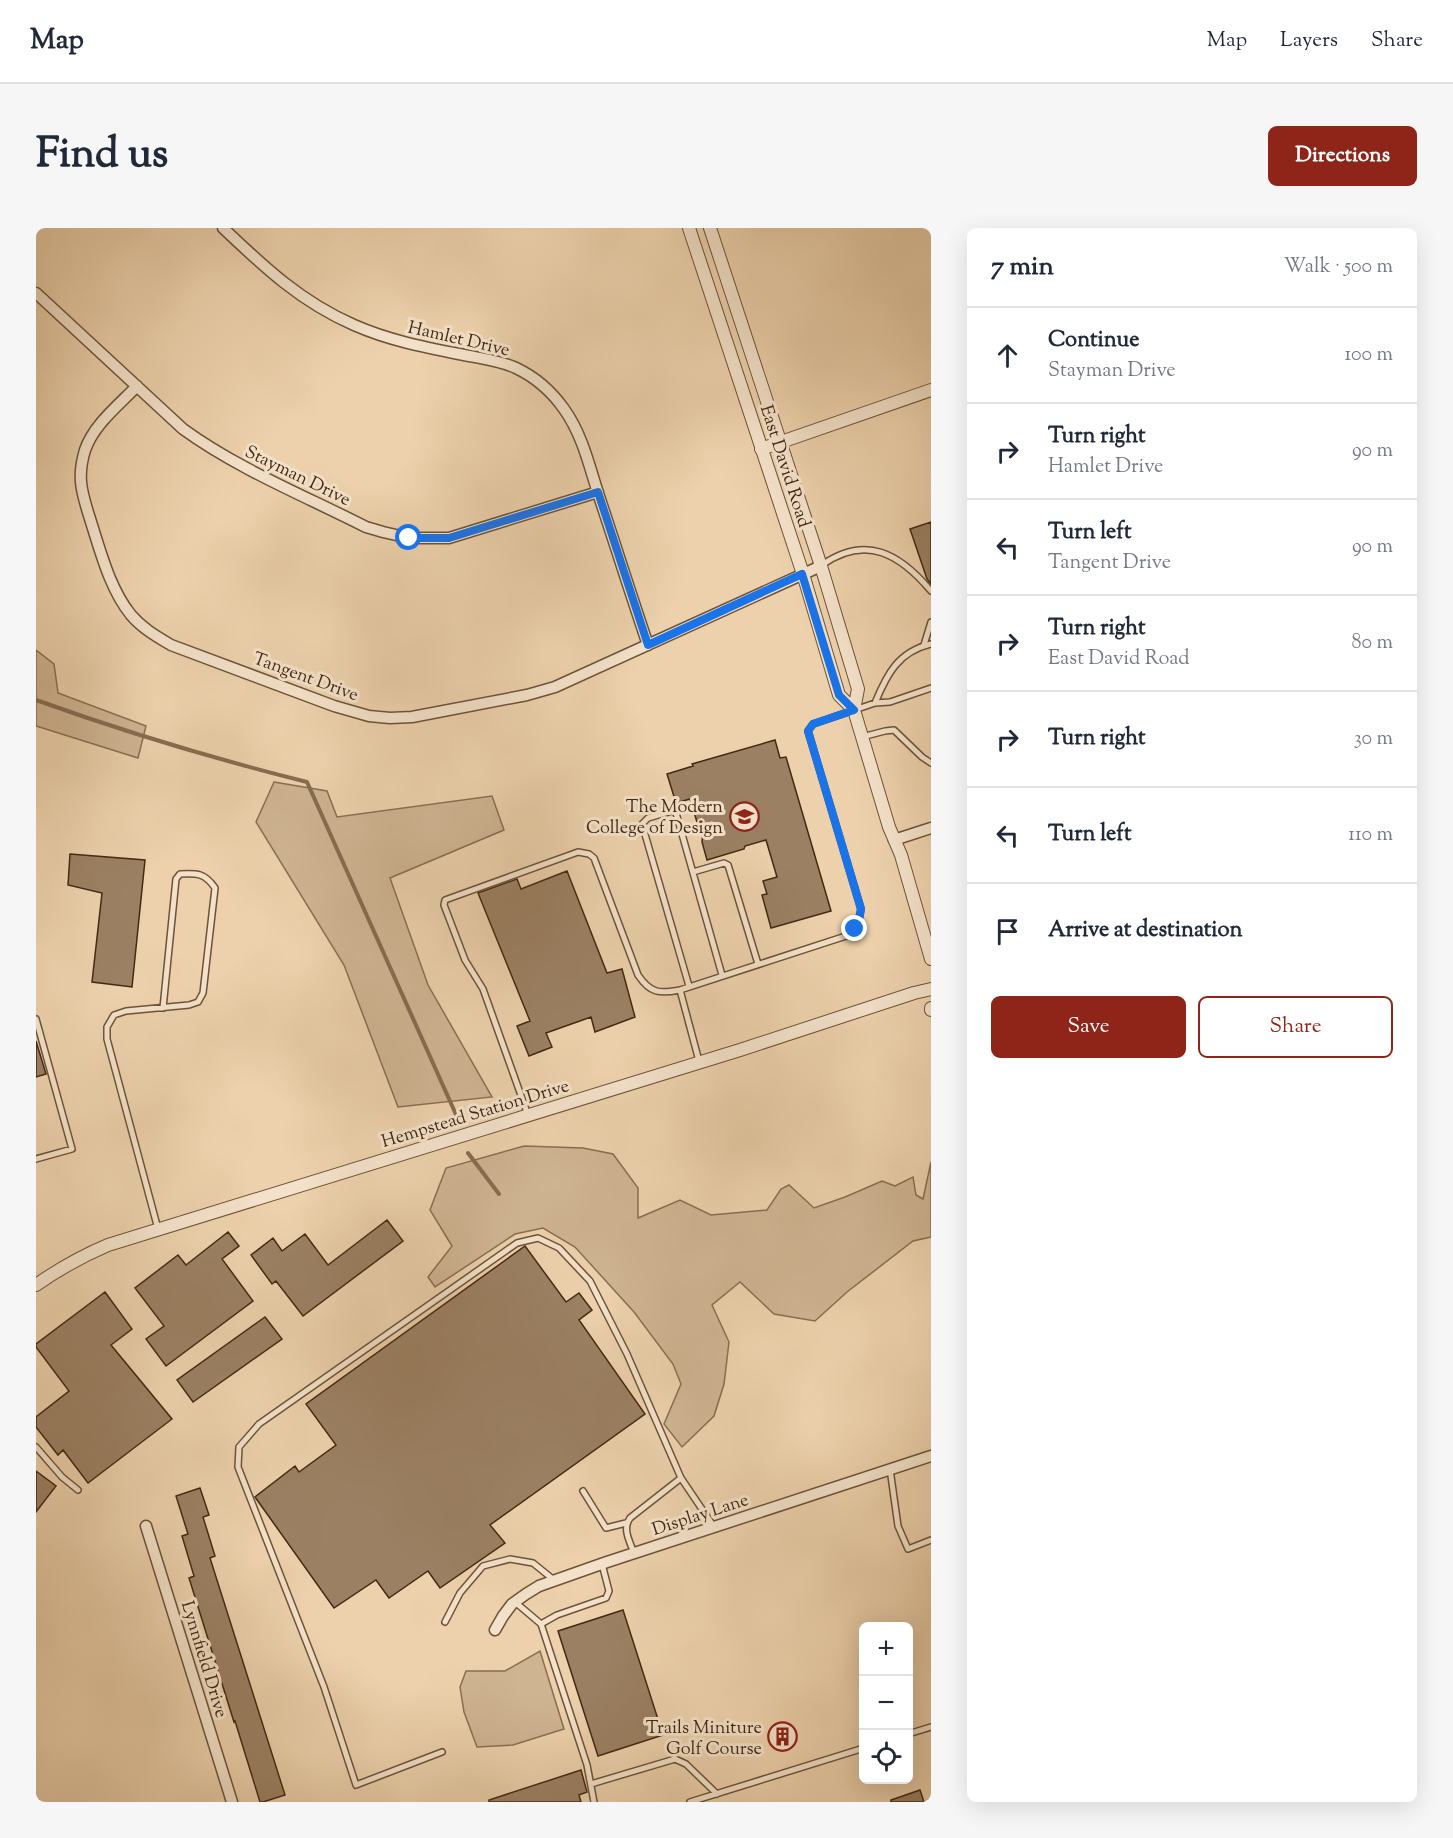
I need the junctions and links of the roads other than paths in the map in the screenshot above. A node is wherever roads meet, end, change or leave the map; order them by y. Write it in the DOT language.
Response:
graph roads {
  1 [pos="223,228"];
  2 [pos="688,228"];
  3 [pos="710,228"];
  4 [pos="36,293"];
  5 [pos="137,386"];
  6 [pos="931,390"];
  7 [pos="781,442"];
  8 [pos="761,449"];
  9 [pos="598,492"];
  10 [pos="821,566"];
  11 [pos="802,574"];
  12 [pos="931,591"];
  13 [pos="931,622"];
  14 [pos="931,644"];
  15 [pos="648,645"];
  16 [pos="924,645"];
  17 [pos="931,688"];
  18 [pos="875,703"];
  19 [pos="854,710"];
  20 [pos="862,738"];
  21 [pos="931,763"];
  22 [pos="931,828"];
  23 [pos="894,840"];
  24 [pos="693,873"];
  25 [pos="931,959"];
  26 [pos="758,964"];
  27 [pos="722,975"];
  28 [pos="689,986"];
  29 [pos="931,989"];
  30 [pos="680,990"];
  31 [pos="163,1008"];
  32 [pos="36,1019"];
  33 [pos="699,1063"];
  34 [pos="528,1115"];
  35 [pos="36,1158"];
  36 [pos="158,1229"];
  37 [pos="36,1285"];
  38 [pos="36,1447"];
  39 [pos="931,1456"];
  40 [pos="890,1469"];
  41 [pos="681,1478"];
  42 [pos="78,1490"];
  43 [pos="583,1491"];
  44 [pos="626,1523"];
  45 [pos="146,1526"];
  46 [pos="714,1527"];
  47 [pos="931,1540"];
  48 [pos="634,1553"];
  49 [pos="602,1564"];
  50 [pos="555,1581"];
  51 [pos="515,1602"];
  52 [pos="445,1622"];
  53 [pos="541,1624"];
  54 [pos="495,1630"];
  55 [pos="931,1727"];
  56 [pos="913,1733"];
  57 [pos="859,1750"];
  58 [pos="442,1752"];
  59 [pos="591,1784"];
  60 [pos="717,1794"];
  61 [pos="232,1802"];
  62 [pos="594,1802"];
  63 [pos="690,1802"];
  1 -- 9 [label="street, Hamlet Drive"];
  2 -- 8 [label="street, East David Road"];
  3 -- 7 [label="street, East David Road"];
  4 -- 5 [label="street, Stayman Drive"];
  5 -- 9 [label="street, Stayman Drive"];
  5 -- 15 [label="street, Tangent Drive"];
  6 -- 7 [label="street"];
  7 -- 8 [label="street"];
  7 -- 10 [label="street, East David Road"];
  8 -- 11 [label="street, East David Road"];
  9 -- 15 [label="street, Hamlet Drive"];
  10 -- 11 [label="street, Tangent Drive"];
  10 -- 12 [label="lane"];
  10 -- 19 [label="street, East David Road"];
  11 -- 15 [label="street, Tangent Drive"];
  11 -- 19 [label="street, East David Road"];
  13 -- 16 [label="lane"];
  14 -- 16 [label="lane"];
  16 -- 18 [label="lane"];
  17 -- 18 [label="lane"];
  18 -- 19 [label="lane"];
  19 -- 20 [label="street, East David Road"];
  19 -- 26 [label="lane"];
  20 -- 21 [label="lane"];
  20 -- 23 [label="street, East David Road"];
  22 -- 23 [label="street"];
  23 -- 25 [label="street, East David Road"];
  24 -- 26 [label="lane"];
  24 -- 27 [label="lane"];
  24 -- 28 [label="lane"];
  26 -- 27 [label="lane"];
  27 -- 28 [label="lane"];
  28 -- 30 [label="lane"];
  29 -- 33 [label="street, Hempstead Station Drive"];
  30 -- 33 [label="lane"];
  30 -- 34 [label="lane"];
  31 -- 31 [label="lane"];
  31 -- 36 [label="lane"];
  32 -- 35 [label="lane"];
  33 -- 34 [label="street, Hempstead Station Drive"];
  34 -- 36 [label="street, Hempstead Station Drive"];
  36 -- 37 [label="street, Hempstead Station Drive"];
  38 -- 42 [label="lane"];
  39 -- 40 [label="street, Display Lane"];
  40 -- 46 [label="street, Display Lane"];
  40 -- 47 [label="lane"];
  41 -- 44 [label="lane"];
  41 -- 46 [label="lane"];
  41 -- 58 [label="lane"];
  43 -- 44 [label="lane"];
  44 -- 48 [label="lane"];
  45 -- 61 [label="street, Lynnfield Drive"];
  46 -- 48 [label="street, Display Lane"];
  48 -- 49 [label="street, Display Lane"];
  49 -- 50 [label="street, Display Lane"];
  49 -- 53 [label="lane"];
  50 -- 51 [label="street, Display Lane"];
  50 -- 52 [label="lane"];
  51 -- 53 [label="lane"];
  51 -- 54 [label="street, Display Lane"];
  53 -- 59 [label="lane"];
  55 -- 56 [label="lane"];
  57 -- 60 [label="lane"];
  59 -- 60 [label="lane"];
  59 -- 62 [label="lane"];
  60 -- 63 [label="lane"];
}
